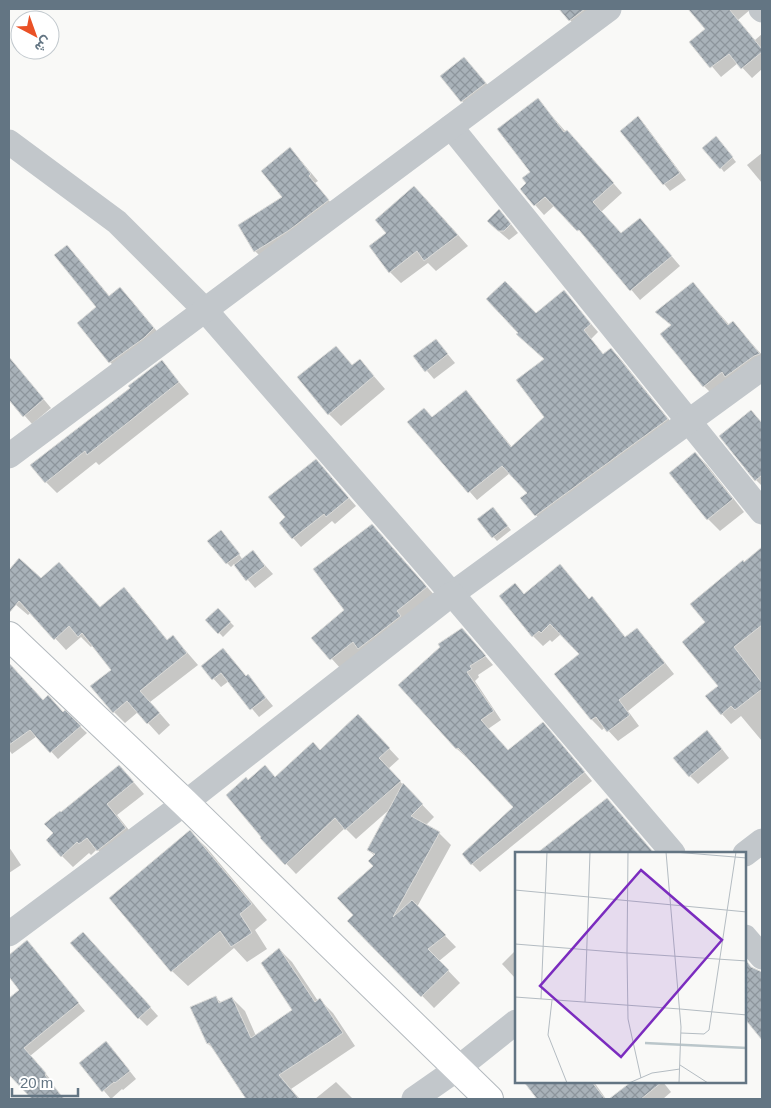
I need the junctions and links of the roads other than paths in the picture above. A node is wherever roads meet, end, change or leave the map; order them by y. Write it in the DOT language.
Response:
graph roads {
  1 [pos="609,9"];
  2 [pos="451,127"];
  3 [pos="9,142"];
  4 [pos="205,310"];
  5 [pos="762,368"];
  6 [pos="689,421"];
  7 [pos="9,456"];
  8 [pos="762,512"];
  9 [pos="452,594"];
  10 [pos="9,636"];
  11 [pos="185,803"];
  12 [pos="762,841"];
  13 [pos="672,852"];
  14 [pos="746,853"];
  15 [pos="9,934"];
  16 [pos="746,938"];
  17 [pos="762,957"];
  18 [pos="515,1023"];
  19 [pos="457,1069"];
  20 [pos="414,1099"];
  21 [pos="489,1099"];
  1 -- 2 [label="street"];
  2 -- 4 [label="street"];
  2 -- 6 [label="street"];
  3 -- 4 [label="street"];
  4 -- 7 [label="street"];
  4 -- 9 [label="street"];
  5 -- 6 [label="street"];
  6 -- 8 [label="street"];
  6 -- 9 [label="street"];
  9 -- 11 [label="street"];
  9 -- 13 [label="street"];
  10 -- 11 [label="main road"];
  11 -- 15 [label="street"];
  11 -- 19 [label="main road"];
  12 -- 14 [label="street"];
  16 -- 17 [label="street"];
  18 -- 19 [label="street"];
  19 -- 20 [label="street"];
  19 -- 21 [label="main road"];
}
